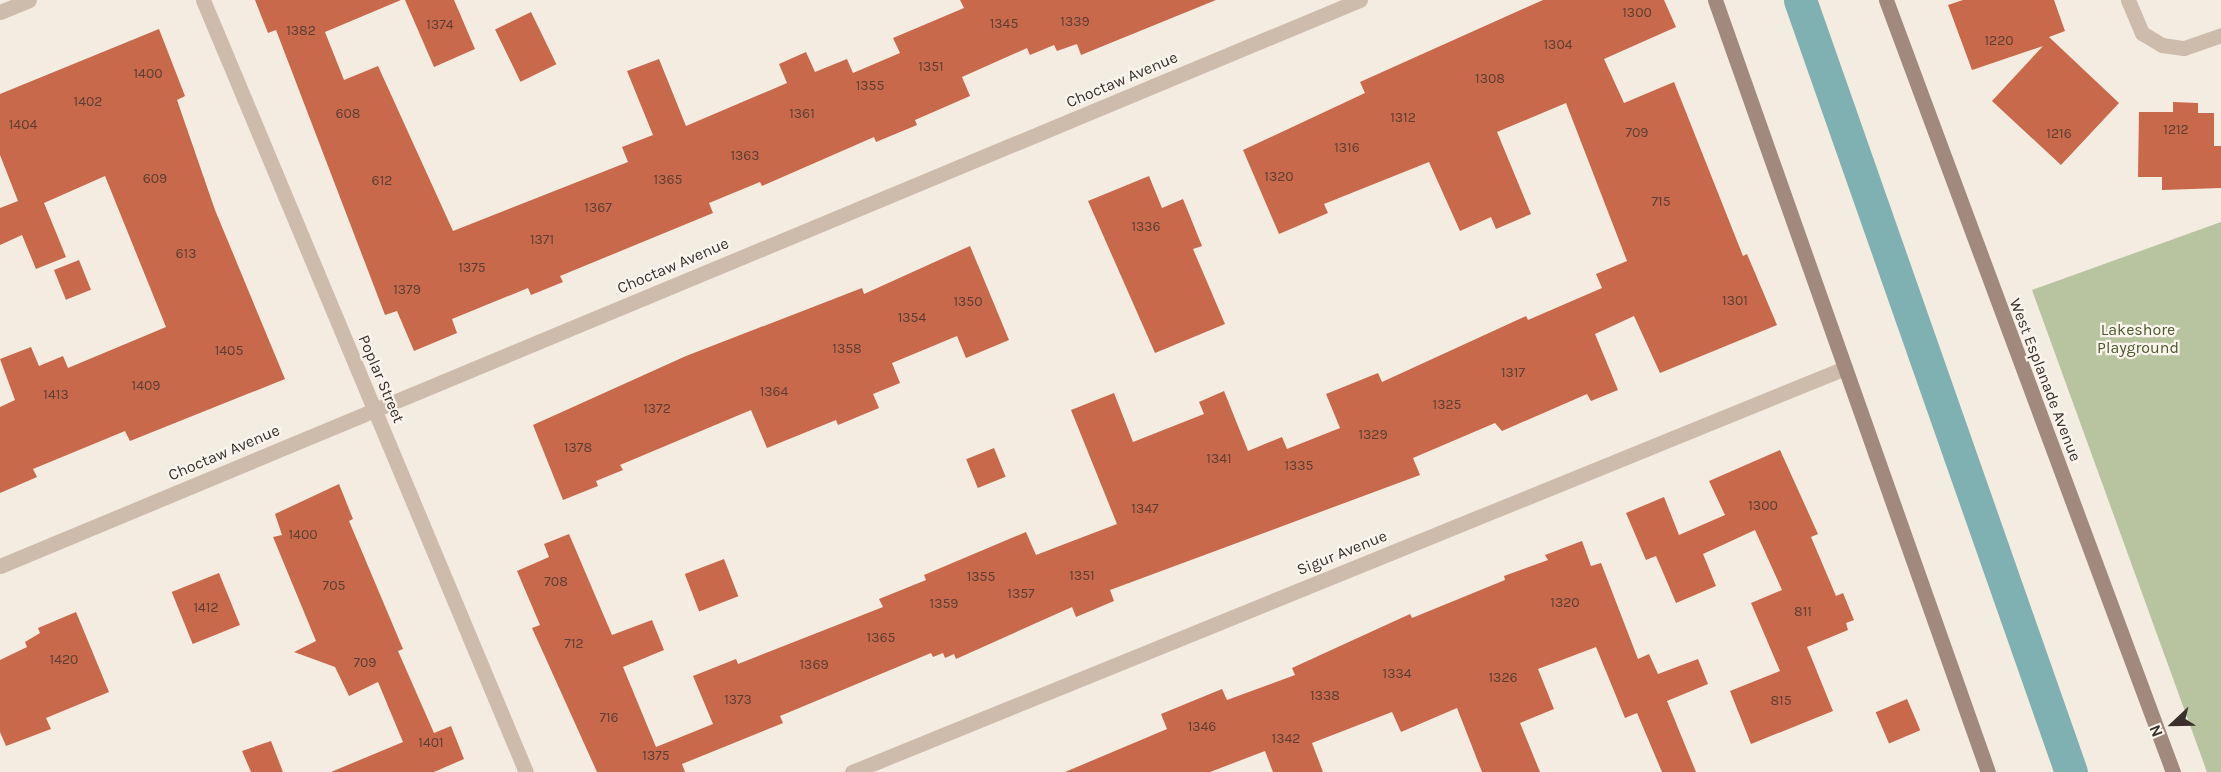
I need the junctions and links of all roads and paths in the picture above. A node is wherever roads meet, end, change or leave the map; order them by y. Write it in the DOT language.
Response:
graph roads {
  1 [pos="29,0"];
  2 [pos="203,0"];
  3 [pos="1360,0"];
  4 [pos="1715,0"];
  5 [pos="1886,0"];
  6 [pos="2128,0"];
  7 [pos="0,12"];
  8 [pos="2221,35"];
  9 [pos="1845,368"];
  10 [pos="374,410"];
  11 [pos="0,566"];
  12 [pos="526,772"];
  13 [pos="852,772"];
  14 [pos="1988,772"];
  15 [pos="2173,772"];
  1 -- 7 [label="street"];
  2 -- 10 [label="street, Poplar Street"];
  3 -- 10 [label="street, Choctaw Avenue"];
  4 -- 9 [label="main road"];
  5 -- 15 [label="main road, West Esplanade Avenue"];
  6 -- 8 [label="street"];
  9 -- 13 [label="street, Sigur Avenue"];
  9 -- 14 [label="main road"];
  10 -- 11 [label="street, Choctaw Avenue"];
  10 -- 12 [label="street, Poplar Street"];
}
